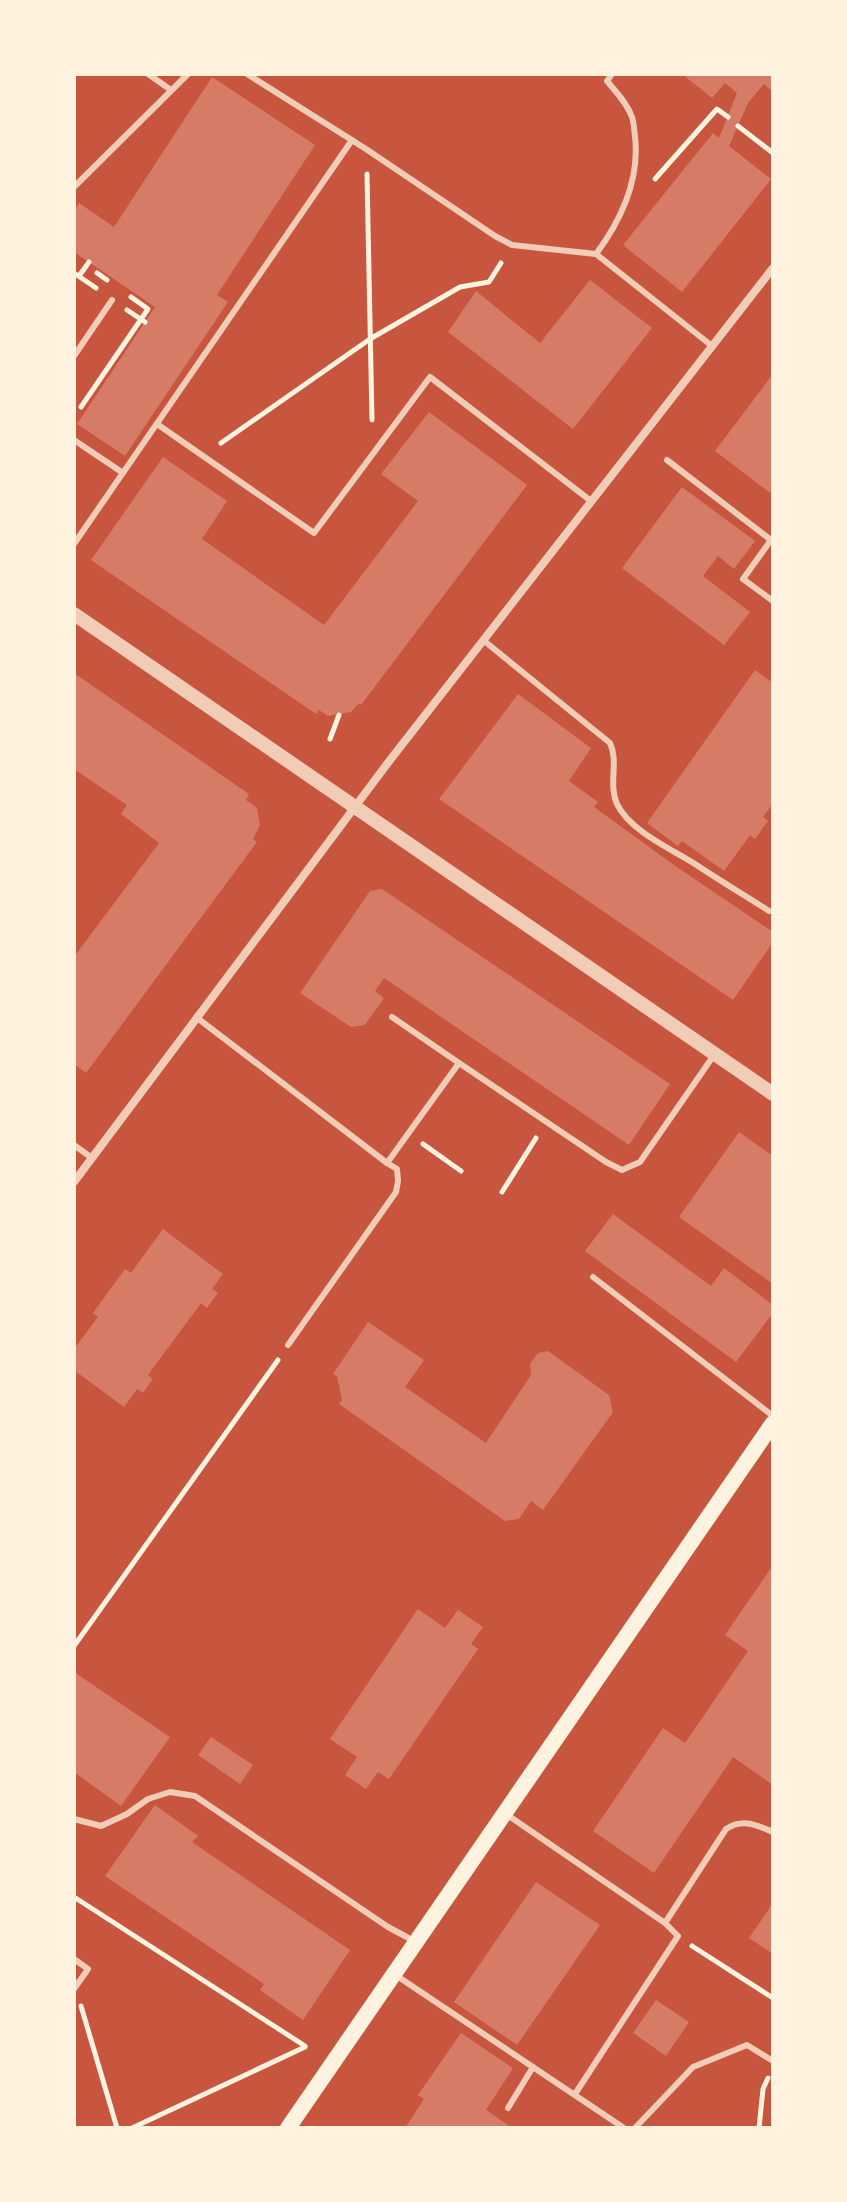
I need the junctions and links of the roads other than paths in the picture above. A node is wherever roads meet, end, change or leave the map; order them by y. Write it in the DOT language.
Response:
graph roads {
  1 [pos="148,74"];
  2 [pos="188,74"];
  3 [pos="247,74"];
  4 [pos="612,74"];
  5 [pos="171,90"];
  6 [pos="352,140"];
  7 [pos="74,187"];
  8 [pos="596,254"];
  9 [pos="773,268"];
  10 [pos="112,300"];
  11 [pos="712,346"];
  12 [pos="74,356"];
  13 [pos="157,424"];
  14 [pos="74,440"];
  15 [pos="667,460"];
  16 [pos="123,473"];
  17 [pos="591,501"];
  18 [pos="74,544"];
  19 [pos="773,601"];
  20 [pos="74,614"];
  21 [pos="483,640"];
  22 [pos="354,806"];
  23 [pos="769,911"];
  24 [pos="196,1017"];
  25 [pos="392,1017"];
  26 [pos="714,1054"];
  27 [pos="459,1063"];
  28 [pos="773,1094"];
  29 [pos="74,1145"];
  30 [pos="92,1158"];
  31 [pos="387,1163"];
  32 [pos="74,1182"];
  33 [pos="593,1277"];
  34 [pos="288,1345"];
  35 [pos="773,1416"];
  36 [pos="773,1423"];
  37 [pos="505,1813"];
  38 [pos="74,1819"];
  39 [pos="773,1832"];
  40 [pos="665,1923"];
  41 [pos="416,1942"];
  42 [pos="74,1959"];
  43 [pos="394,1974"];
  44 [pos="75,1988"];
  45 [pos="773,2063"];
  46 [pos="533,2067"];
  47 [pos="575,2094"];
  48 [pos="508,2108"];
  49 [pos="288,2128"];
  50 [pos="624,2128"];
  51 [pos="635,2128"];
  1 -- 5 [label="lane"];
  2 -- 5 [label="lane"];
  3 -- 6 [label="lane"];
  4 -- 8 [label="lane"];
  5 -- 7 [label="lane"];
  6 -- 8 [label="lane"];
  6 -- 13 [label="lane"];
  8 -- 11 [label="lane"];
  9 -- 11 [label="street"];
  10 -- 12 [label="lane"];
  11 -- 17 [label="street"];
  13 -- 16 [label="lane"];
  13 -- 17 [label="lane"];
  14 -- 16 [label="lane"];
  15 -- 19 [label="lane"];
  16 -- 18 [label="lane"];
  17 -- 21 [label="street"];
  20 -- 22 [label="street"];
  21 -- 22 [label="street"];
  21 -- 23 [label="lane"];
  22 -- 24 [label="street"];
  22 -- 26 [label="street"];
  24 -- 30 [label="street"];
  24 -- 31 [label="lane"];
  25 -- 27 [label="lane"];
  26 -- 27 [label="lane"];
  26 -- 28 [label="street"];
  27 -- 31 [label="lane"];
  29 -- 30 [label="lane"];
  30 -- 32 [label="street"];
  31 -- 34 [label="lane"];
  33 -- 35 [label="lane"];
  36 -- 37 [label="main road"];
  37 -- 40 [label="lane"];
  37 -- 41 [label="main road"];
  38 -- 41 [label="lane"];
  39 -- 40 [label="lane"];
  40 -- 47 [label="lane"];
  41 -- 43 [label="main road"];
  42 -- 44 [label="lane"];
  43 -- 46 [label="lane"];
  43 -- 49 [label="main road"];
  45 -- 51 [label="lane"];
  46 -- 47 [label="lane"];
  46 -- 48 [label="lane"];
  47 -- 50 [label="lane"];
}
